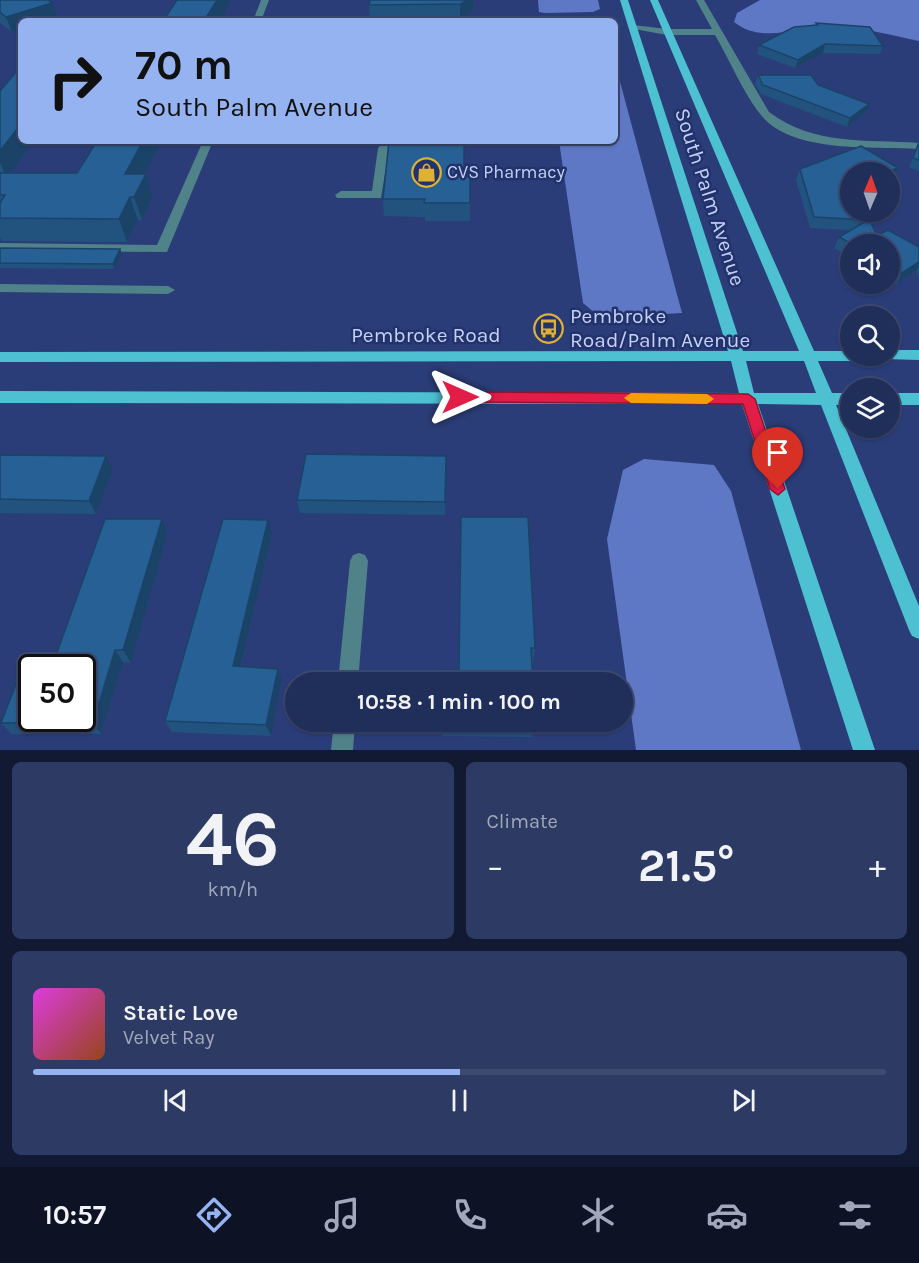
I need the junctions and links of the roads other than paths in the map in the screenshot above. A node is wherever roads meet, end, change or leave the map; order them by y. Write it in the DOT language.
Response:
graph roads {
  1 [pos="265,0"];
  2 [pos="624,0"];
  3 [pos="654,0"];
  4 [pos="700,0"];
  5 [pos="258,18"];
  6 [pos="633,28"];
  7 [pos="665,28"];
  8 [pos="715,28"];
  9 [pos="207,144"];
  10 [pos="387,144"];
  11 [pos="919,146"];
  12 [pos="341,195"];
  13 [pos="0,247"];
  14 [pos="0,288"];
  15 [pos="168,290"];
  16 [pos="900,355"];
  17 [pos="919,355"];
  18 [pos="737,356"];
  19 [pos="809,356"];
  20 [pos="840,356"];
  21 [pos="0,357"];
  22 [pos="0,397"];
  23 [pos="748,399"];
  24 [pos="826,399"];
  25 [pos="840,399"];
  26 [pos="900,399"];
  27 [pos="919,399"];
  28 [pos="359,561"];
  29 [pos="918,626"];
  30 [pos="349,672"];
  31 [pos="344,732"];
  32 [pos="342,750"];
  33 [pos="864,750"];
  1 -- 5 [label="street"];
  2 -- 6 [label="main road, South Palm Avenue"];
  3 -- 7 [label="main road, South Palm Avenue"];
  4 -- 8 [label="street"];
  6 -- 7 [label="street"];
  6 -- 18 [label="main road, South Palm Avenue"];
  7 -- 8 [label="street"];
  7 -- 19 [label="main road, South Palm Avenue"];
  8 -- 11 [label="street"];
  9 -- 13 [label="street"];
  10 -- 12 [label="street"];
  14 -- 15 [label="street"];
  16 -- 17 [label="main road"];
  18 -- 19 [label="main road, Pembroke Road"];
  18 -- 21 [label="main road, Pembroke Road"];
  18 -- 23 [label="main road, South Palm Avenue"];
  19 -- 20 [label="main road, Pembroke Road"];
  19 -- 24 [label="main road, South Palm Avenue"];
  22 -- 23 [label="main road"];
  23 -- 24 [label="main road"];
  23 -- 33 [label="main road, South Palm Avenue"];
  24 -- 25 [label="main road"];
  24 -- 29 [label="main road, South Palm Avenue"];
  26 -- 27 [label="main road"];
  28 -- 30 [label="street"];
  31 -- 32 [label="street"];
}
